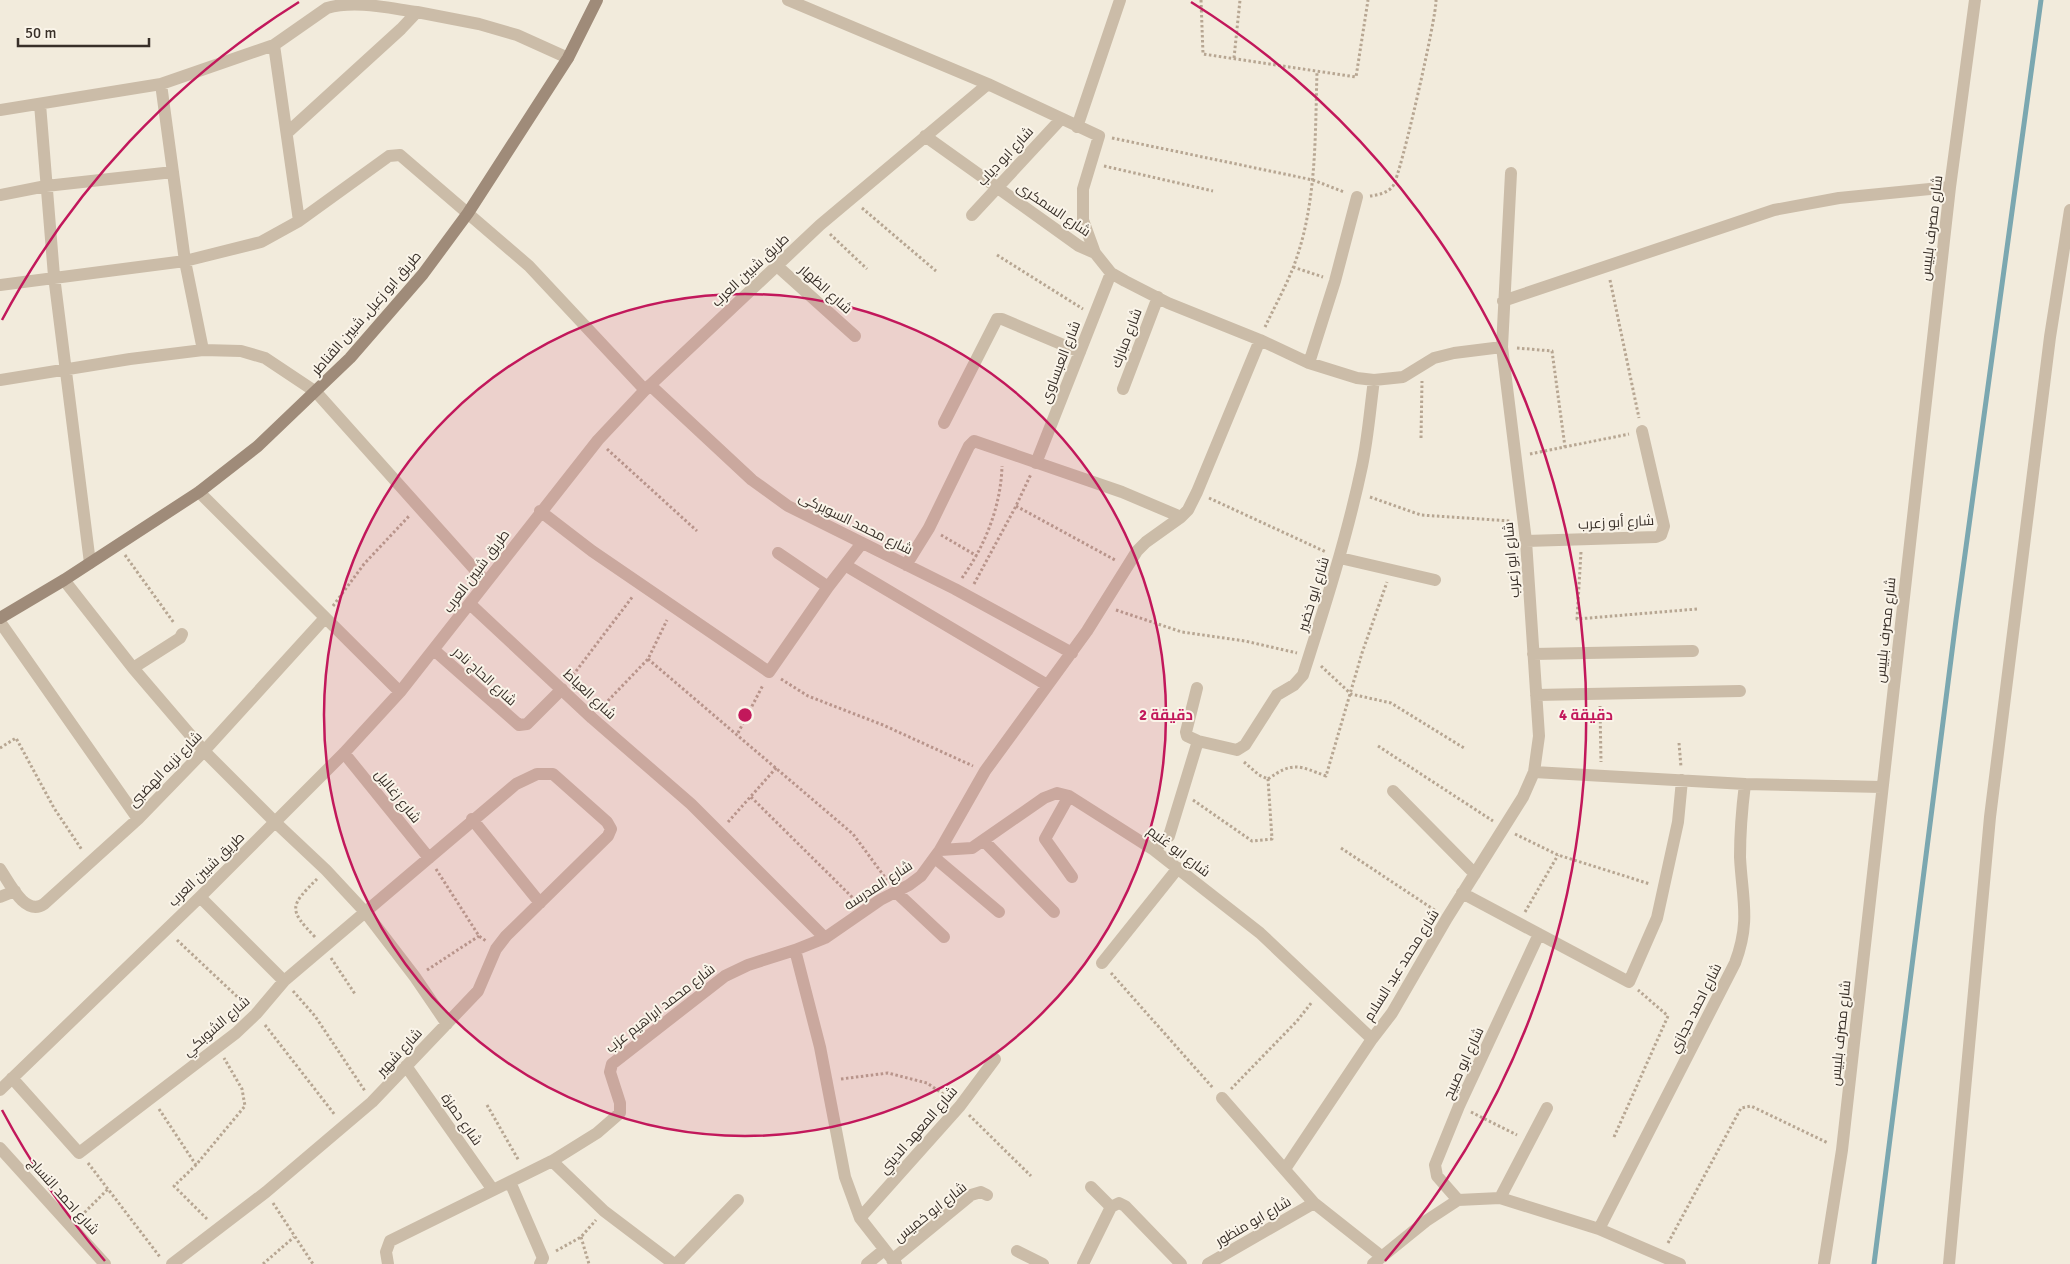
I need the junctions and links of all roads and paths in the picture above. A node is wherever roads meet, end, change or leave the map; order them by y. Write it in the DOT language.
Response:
graph roads {
  1 [pos="597,0"];
  2 [pos="788,0"];
  3 [pos="1120,0"];
  4 [pos="1201,0"];
  5 [pos="1240,0"];
  6 [pos="1368,0"];
  7 [pos="1436,0"];
  8 [pos="1975,0"];
  9 [pos="417,12"];
  10 [pos="274,46"];
  11 [pos="568,58"];
  12 [pos="1234,58"];
  13 [pos="1317,72"];
  14 [pos="161,84"];
  15 [pos="988,84"];
  16 [pos="40,104"];
  17 [pos="0,110"];
  18 [pos="1061,119"];
  19 [pos="1077,127"];
  20 [pos="288,132"];
  21 [pos="925,136"];
  22 [pos="1099,136"];
  23 [pos="1090,163"];
  24 [pos="173,172"];
  25 [pos="1511,173"];
  26 [pos="1313,180"];
  27 [pos="46,186"];
  28 [pos="1950,187"];
  29 [pos="996,188"];
  30 [pos="1213,191"];
  31 [pos="0,195"];
  32 [pos="1357,197"];
  33 [pos="851,198"];
  34 [pos="2070,210"];
  35 [pos="468,213"];
  36 [pos="972,215"];
  37 [pos="300,221"];
  38 [pos="820,225"];
  39 [pos="1095,253"];
  40 [pos="997,255"];
  41 [pos="185,260"];
  42 [pos="776,266"];
  43 [pos="1293,267"];
  44 [pos="1607,267"];
  45 [pos="867,269"];
  46 [pos="936,271"];
  47 [pos="1111,273"];
  48 [pos="54,276"];
  49 [pos="1335,281"];
  50 [pos="0,285"];
  51 [pos="1158,297"];
  52 [pos="1503,301"];
  53 [pos="1094,315"];
  54 [pos="855,336"];
  55 [pos="1260,340"];
  56 [pos="1502,347"];
  57 [pos="203,350"];
  58 [pos="1080,352"];
  59 [pos="1309,363"];
  60 [pos="1423,364"];
  61 [pos="66,368"];
  62 [pos="0,380"];
  63 [pos="1374,380"];
  64 [pos="648,388"];
  65 [pos="1123,389"];
  66 [pos="316,392"];
  67 [pos="944,423"];
  68 [pos="1642,431"];
  69 [pos="1421,438"];
  70 [pos="598,440"];
  71 [pos="1565,447"];
  72 [pos="1003,450"];
  73 [pos="1517,456"];
  74 [pos="1036,463"];
  75 [pos="199,492"];
  76 [pos="1197,492"];
  77 [pos="1356,493"];
  78 [pos="1016,506"];
  79 [pos="417,507"];
  80 [pos="540,511"];
  81 [pos="1181,517"];
  82 [pos="1524,521"];
  83 [pos="929,528"];
  84 [pos="697,531"];
  85 [pos="1582,539"];
  86 [pos="1526,541"];
  87 [pos="862,543"];
  88 [pos="118,545"];
  89 [pos="778,553"];
  90 [pos="978,556"];
  91 [pos="1340,558"];
  92 [pos="90,563"];
  93 [pos="844,565"];
  94 [pos="906,565"];
  95 [pos="1127,566"];
  96 [pos="1391,570"];
  97 [pos="64,580"];
  98 [pos="1435,580"];
  99 [pos="486,582"];
  100 [pos="642,585"];
  101 [pos="828,587"];
  102 [pos="954,589"];
  103 [pos="968,596"];
  104 [pos="470,604"];
  105 [pos="674,606"];
  106 [pos="1104,606"];
  107 [pos="1696,609"];
  108 [pos="0,618"];
  109 [pos="324,618"];
  110 [pos="0,622"];
  111 [pos="182,634"];
  112 [pos="434,650"];
  113 [pos="1693,651"];
  114 [pos="1072,653"];
  115 [pos="1533,654"];
  116 [pos="1309,656"];
  117 [pos="648,658"];
  118 [pos="133,668"];
  119 [pos="770,672"];
  120 [pos="1047,685"];
  121 [pos="1196,688"];
  122 [pos="562,689"];
  123 [pos="1740,691"];
  124 [pos="400,692"];
  125 [pos="1599,693"];
  126 [pos="1351,694"];
  127 [pos="1536,695"];
  128 [pos="592,718"];
  129 [pos="738,733"];
  130 [pos="1192,738"];
  131 [pos="1679,743"];
  132 [pos="1378,746"];
  133 [pos="0,748"];
  134 [pos="1464,748"];
  135 [pos="1231,749"];
  136 [pos="204,751"];
  137 [pos="344,753"];
  138 [pos="777,767"];
  139 [pos="985,771"];
  140 [pos="1534,772"];
  141 [pos="1602,776"];
  142 [pos="1268,779"];
  143 [pos="1682,780"];
  144 [pos="1745,784"];
  145 [pos="1882,788"];
  146 [pos="1393,791"];
  147 [pos="1184,793"];
  148 [pos="1069,796"];
  149 [pos="751,798"];
  150 [pos="138,819"];
  151 [pos="472,819"];
  152 [pos="275,822"];
  153 [pos="611,828"];
  154 [pos="1504,828"];
  155 [pos="720,831"];
  156 [pos="984,841"];
  157 [pos="1341,848"];
  158 [pos="1154,850"];
  159 [pos="937,854"];
  160 [pos="1558,855"];
  161 [pos="429,858"];
  162 [pos="90,863"];
  163 [pos="1178,868"];
  164 [pos="0,869"];
  165 [pos="1474,874"];
  166 [pos="1072,877"];
  167 [pos="1664,889"];
  168 [pos="15,890"];
  169 [pos="896,892"];
  170 [pos="1462,893"];
  171 [pos="200,897"];
  172 [pos="0,898"];
  173 [pos="540,903"];
  174 [pos="865,910"];
  175 [pos="999,912"];
  176 [pos="1054,912"];
  177 [pos="366,913"];
  178 [pos="1447,918"];
  179 [pos="1519,923"];
  180 [pos="165,929"];
  181 [pos="1540,934"];
  182 [pos="479,936"];
  183 [pos="944,937"];
  184 [pos="825,938"];
  185 [pos="496,949"];
  186 [pos="795,950"];
  187 [pos="1102,963"];
  188 [pos="415,977"];
  189 [pos="284,981"];
  190 [pos="1630,982"];
  191 [pos="1322,990"];
  192 [pos="256,1014"];
  193 [pos="446,1024"];
  194 [pos="1372,1039"];
  195 [pos="218,1048"];
  196 [pos="995,1058"];
  197 [pos="406,1066"];
  198 [pos="12,1078"];
  199 [pos="826,1080"];
  200 [pos="0,1090"];
  201 [pos="152,1098"];
  202 [pos="1222,1098"];
  203 [pos="372,1102"];
  204 [pos="487,1105"];
  205 [pos="960,1106"];
  206 [pos="1459,1106"];
  207 [pos="1547,1108"];
  208 [pos="344,1127"];
  209 [pos="1614,1137"];
  210 [pos="1530,1141"];
  211 [pos="0,1148"];
  212 [pos="1842,1150"];
  213 [pos="79,1153"];
  214 [pos="552,1162"];
  215 [pos="196,1165"];
  216 [pos="1285,1169"];
  217 [pos="527,1174"];
  218 [pos="1031,1176"];
  219 [pos="510,1182"];
  220 [pos="1091,1187"];
  221 [pos="109,1188"];
  222 [pos="493,1190"];
  223 [pos="266,1192"];
  224 [pos="987,1195"];
  225 [pos="1500,1198"];
  226 [pos="738,1200"];
  227 [pos="1458,1200"];
  228 [pos="1314,1203"];
  229 [pos="1111,1207"];
  230 [pos="604,1211"];
  231 [pos="860,1218"];
  232 [pos="72,1225"];
  233 [pos="216,1228"];
  234 [pos="1599,1229"];
  235 [pos="294,1236"];
  236 [pos="581,1238"];
  237 [pos="884,1250"];
  238 [pos="1017,1250"];
  239 [pos="1661,1256"];
  240 [pos="1376,1260"];
  241 [pos="542,1261"];
  242 [pos="894,1262"];
  243 [pos="105,1264"];
  244 [pos="165,1264"];
  245 [pos="172,1264"];
  246 [pos="263,1264"];
  247 [pos="313,1264"];
  248 [pos="388,1264"];
  249 [pos="589,1264"];
  250 [pos="676,1264"];
  251 [pos="867,1264"];
  252 [pos="1043,1264"];
  253 [pos="1083,1264"];
  254 [pos="1181,1264"];
  255 [pos="1208,1264"];
  256 [pos="1680,1264"];
  257 [pos="1824,1264"];
  258 [pos="1949,1264"];
  1 -- 11 [label="street, طريق ابو زعبل, شبين القناطر"];
  2 -- 15 [label="street"];
  3 -- 19 [label="street"];
  4 -- 12 [label="path"];
  5 -- 12 [label="path"];
  6 -- 13 [label="path"];
  7 -- 32 [label="path"];
  8 -- 28 [label="street, شارع مصرف بلبيس"];
  9 -- 10 [label="street"];
  9 -- 11 [label="street"];
  9 -- 20 [label="street"];
  10 -- 14 [label="street"];
  10 -- 20 [label="street"];
  11 -- 35 [label="street, طريق ابو زعبل, شبين القناطر"];
  12 -- 13 [label="path"];
  13 -- 26 [label="path"];
  14 -- 16 [label="street"];
  14 -- 24 [label="street"];
  15 -- 18 [label="street"];
  15 -- 21 [label="street, طريق شبين العرب"];
  16 -- 17 [label="street"];
  16 -- 27 [label="street"];
  18 -- 19 [label="street"];
  18 -- 29 [label="street, شارع ابو دياب"];
  19 -- 22 [label="street"];
  20 -- 37 [label="street"];
  21 -- 29 [label="street, شارع السمكرى"];
  21 -- 33 [label="street, طريق شبين العرب"];
  22 -- 23 [label="street"];
  22 -- 26 [label="path"];
  23 -- 30 [label="path"];
  23 -- 39 [label="street"];
  24 -- 27 [label="street"];
  24 -- 41 [label="street"];
  25 -- 52 [label="street, شارع ابو زعرب"];
  26 -- 32 [label="path"];
  26 -- 43 [label="path"];
  27 -- 31 [label="street"];
  27 -- 48 [label="street"];
  28 -- 44 [label="street"];
  28 -- 145 [label="street, شارع مصرف بلبيس"];
  29 -- 36 [label="street, شارع ابو دياب"];
  29 -- 39 [label="street, شارع السمكرى"];
  32 -- 49 [label="street"];
  33 -- 38 [label="street, طريق شبين العرب"];
  33 -- 46 [label="path"];
  34 -- 258 [label="street"];
  35 -- 37 [label="street, شارع محمد السوبركى"];
  35 -- 64 [label="street, شارع محمد السوبركى"];
  35 -- 66 [label="street, طريق ابو زعبل, شبين القناطر"];
  37 -- 41 [label="street"];
  38 -- 42 [label="street, طريق شبين العرب"];
  38 -- 45 [label="path"];
  39 -- 47 [label="street"];
  40 -- 53 [label="path"];
  41 -- 48 [label="street"];
  41 -- 57 [label="street"];
  42 -- 54 [label="street, شارع الظهار"];
  42 -- 64 [label="street, طريق شبين العرب"];
  43 -- 49 [label="path"];
  43 -- 55 [label="path"];
  44 -- 52 [label="street"];
  44 -- 68 [label="path"];
  47 -- 51 [label="street"];
  47 -- 53 [label="street, شارع العبساوى"];
  48 -- 50 [label="street"];
  48 -- 61 [label="street"];
  49 -- 59 [label="street"];
  51 -- 55 [label="street"];
  51 -- 65 [label="street, شارع مبارك"];
  52 -- 56 [label="street, شارع ابو زعرب"];
  53 -- 58 [label="street, شارع العبساوى"];
  55 -- 59 [label="street"];
  55 -- 76 [label="street"];
  56 -- 60 [label="street"];
  56 -- 71 [label="path"];
  56 -- 73 [label="street, شارع ابو زعرب"];
  57 -- 61 [label="street"];
  57 -- 66 [label="street"];
  58 -- 67 [label="street"];
  58 -- 74 [label="street, شارع العبساوى"];
  59 -- 63 [label="street"];
  60 -- 63 [label="street"];
  60 -- 69 [label="path"];
  61 -- 62 [label="street"];
  61 -- 92 [label="street"];
  63 -- 77 [label="street, شارع ابو خضير"];
  64 -- 70 [label="street, طريق شبين العرب"];
  64 -- 87 [label="street, شارع محمد السوبركى"];
  66 -- 75 [label="street, طريق ابو زعبل, شبين القناطر"];
  66 -- 79 [label="street"];
  68 -- 71 [label="path"];
  68 -- 85 [label="street, شارع أبو زعرب"];
  70 -- 80 [label="street, طريق شبين العرب"];
  70 -- 84 [label="path"];
  71 -- 73 [label="path"];
  72 -- 74 [label="street"];
  72 -- 83 [label="street"];
  72 -- 90 [label="path"];
  73 -- 82 [label="street, شارع ابو زعرب"];
  74 -- 78 [label="path"];
  74 -- 81 [label="street"];
  75 -- 88 [label="street, طريق ابو زعبل, شبين القناطر"];
  75 -- 109 [label="street"];
  76 -- 81 [label="street"];
  76 -- 91 [label="path"];
  77 -- 82 [label="path"];
  77 -- 91 [label="street, شارع ابو خضير"];
  78 -- 95 [label="path"];
  78 -- 103 [label="path"];
  79 -- 99 [label="street"];
  79 -- 109 [label="path"];
  80 -- 99 [label="street, طريق شبين العرب"];
  80 -- 100 [label="street"];
  81 -- 95 [label="street, شارع المدرسه"];
  82 -- 86 [label="street, شارع ابو زعرب"];
  83 -- 90 [label="path"];
  83 -- 94 [label="street"];
  85 -- 86 [label="street, شارع أبو زعرب"];
  85 -- 107 [label="path"];
  86 -- 115 [label="street, شارع ابو زعرب"];
  87 -- 93 [label="street"];
  87 -- 94 [label="street, شارع محمد السوبركى"];
  88 -- 92 [label="street, طريق ابو زعبل, شبين القناطر"];
  88 -- 111 [label="path"];
  89 -- 101 [label="street"];
  90 -- 102 [label="path"];
  91 -- 96 [label="street"];
  91 -- 116 [label="street, شارع ابو خضير"];
  92 -- 97 [label="street, طريق ابو زعبل, شبين القناطر"];
  93 -- 101 [label="street"];
  93 -- 120 [label="street"];
  94 -- 102 [label="street, شارع محمد السوبركى"];
  95 -- 106 [label="street, شارع المدرسه"];
  96 -- 98 [label="street"];
  96 -- 126 [label="path"];
  97 -- 108 [label="street, طريق ابو زعبل, شبين القناطر"];
  97 -- 118 [label="street"];
  99 -- 104 [label="street, طريق شبين العرب"];
  100 -- 105 [label="street"];
  100 -- 122 [label="path"];
  101 -- 119 [label="street"];
  102 -- 103 [label="street, شارع محمد السوبركى"];
  103 -- 114 [label="street, شارع محمد السوبركى"];
  104 -- 112 [label="street, طريق شبين العرب"];
  104 -- 122 [label="street, شارع العياط"];
  105 -- 117 [label="path"];
  105 -- 119 [label="street"];
  106 -- 114 [label="street, شارع المدرسه"];
  106 -- 116 [label="path"];
  109 -- 124 [label="street"];
  109 -- 136 [label="street, شارع نزيه الهضبى"];
  110 -- 150 [label="street"];
  111 -- 118 [label="street"];
  112 -- 122 [label="street, شارع الحاج نادر"];
  112 -- 124 [label="street, طريق شبين العرب"];
  113 -- 115 [label="street"];
  114 -- 120 [label="street, شارع المدرسه"];
  115 -- 127 [label="street, شارع ابو زعرب"];
  116 -- 126 [label="path"];
  116 -- 135 [label="street, شارع ابو خضير"];
  117 -- 128 [label="path"];
  117 -- 129 [label="path"];
  118 -- 136 [label="street"];
  119 -- 129 [label="path"];
  119 -- 139 [label="path"];
  120 -- 139 [label="street, شارع المدرسه"];
  121 -- 130 [label="street"];
  122 -- 128 [label="street, شارع العياط"];
  123 -- 125 [label="street"];
  124 -- 137 [label="street, طريق شبين العرب"];
  125 -- 127 [label="street"];
  125 -- 141 [label="path"];
  126 -- 134 [label="path"];
  126 -- 142 [label="path"];
  127 -- 140 [label="street, شارع ابو زعرب"];
  128 -- 155 [label="street, شارع العياط"];
  129 -- 138 [label="path"];
  130 -- 135 [label="street"];
  130 -- 147 [label="street"];
  131 -- 143 [label="path"];
  132 -- 154 [label="path"];
  133 -- 162 [label="path"];
  135 -- 142 [label="path"];
  136 -- 150 [label="street, شارع نزيه الهضبى"];
  136 -- 152 [label="street"];
  137 -- 152 [label="street, طريق شبين العرب"];
  137 -- 161 [label="street, شارع زغاليل"];
  138 -- 149 [label="path"];
  138 -- 169 [label="path"];
  139 -- 159 [label="street, شارع المدرسه"];
  140 -- 141 [label="street"];
  140 -- 154 [label="street, شارع محمد عبد السلام"];
  141 -- 143 [label="street"];
  142 -- 147 [label="path"];
  143 -- 144 [label="street"];
  143 -- 167 [label="street"];
  144 -- 145 [label="street"];
  144 -- 234 [label="street, شارع احمد حجازي"];
  145 -- 212 [label="street, شارع مصرف بلبيس"];
  146 -- 165 [label="street"];
  147 -- 158 [label="street"];
  148 -- 156 [label="street"];
  148 -- 158 [label="street, شارع ابو غنيم"];
  148 -- 166 [label="street"];
  149 -- 155 [label="path"];
  149 -- 174 [label="path"];
  150 -- 162 [label="street, شارع نزيه الهضبى"];
  151 -- 153 [label="street, شارع الشوبكي"];
  151 -- 161 [label="street, شارع الشوبكي"];
  151 -- 173 [label="street"];
  152 -- 171 [label="street, طريق شبين العرب"];
  152 -- 177 [label="street"];
  153 -- 173 [label="street, شارع شهير"];
  154 -- 160 [label="path"];
  154 -- 165 [label="street, شارع محمد عبد السلام"];
  155 -- 184 [label="street, شارع العياط"];
  156 -- 159 [label="street"];
  156 -- 176 [label="street"];
  157 -- 178 [label="path"];
  158 -- 163 [label="street, شارع ابو غنيم"];
  159 -- 169 [label="street, شارع المدرسه"];
  159 -- 175 [label="street"];
  160 -- 167 [label="path"];
  160 -- 179 [label="path"];
  161 -- 177 [label="street, شارع الشوبكي"];
  161 -- 182 [label="path"];
  162 -- 168 [label="street, شارع نزيه الهضبى"];
  163 -- 187 [label="street"];
  163 -- 191 [label="street, شارع ابو غنيم"];
  164 -- 168 [label="street"];
  165 -- 170 [label="street, شارع محمد عبد السلام"];
  167 -- 190 [label="street"];
  168 -- 172 [label="street"];
  169 -- 174 [label="street, شارع المدرسه"];
  169 -- 183 [label="street"];
  170 -- 178 [label="street, شارع محمد عبد السلام"];
  170 -- 179 [label="street"];
  171 -- 180 [label="street, طريق شبين العرب"];
  171 -- 189 [label="street"];
  173 -- 185 [label="street, شارع شهير"];
  174 -- 184 [label="street, شارع المدرسه"];
  177 -- 188 [label="street"];
  177 -- 189 [label="street, شارع الشوبكي"];
  178 -- 194 [label="street, شارع محمد عبد السلام"];
  179 -- 181 [label="street"];
  180 -- 192 [label="path"];
  180 -- 198 [label="street, طريق شبين العرب"];
  181 -- 190 [label="street"];
  181 -- 206 [label="street, شارع ابو صبيح"];
  182 -- 185 [label="path"];
  182 -- 188 [label="path"];
  184 -- 186 [label="street, شارع محمد ابراهيم عزب"];
  185 -- 193 [label="street, شارع شهير"];
  186 -- 199 [label="street"];
  186 -- 214 [label="street, شارع محمد ابراهيم عزب"];
  187 -- 202 [label="path"];
  188 -- 193 [label="street"];
  189 -- 192 [label="street, شارع الشوبكي"];
  189 -- 203 [label="path"];
  190 -- 209 [label="path"];
  191 -- 194 [label="street, شارع ابو غنيم"];
  191 -- 202 [label="path"];
  192 -- 195 [label="street, شارع الشوبكي"];
  192 -- 208 [label="path"];
  193 -- 197 [label="street, شارع شهير"];
  194 -- 216 [label="street, شارع محمد عبد السلام"];
  195 -- 201 [label="street, شارع الشوبكي"];
  195 -- 215 [label="path"];
  196 -- 205 [label="street, شارع المعهد الديني"];
  197 -- 203 [label="street, شارع شهير"];
  197 -- 222 [label="street, شارع حمزة"];
  198 -- 200 [label="street, طريق شبين العرب"];
  198 -- 213 [label="street"];
  199 -- 205 [label="path"];
  199 -- 231 [label="street"];
  201 -- 213 [label="street, شارع الشوبكي"];
  201 -- 215 [label="path"];
  202 -- 216 [label="street"];
  203 -- 208 [label="street, شارع شهير"];
  204 -- 217 [label="path"];
  205 -- 218 [label="path"];
  205 -- 231 [label="street, شارع المعهد الديني"];
  206 -- 210 [label="path"];
  206 -- 227 [label="street, شارع ابو صبيح"];
  207 -- 210 [label="street"];
  208 -- 223 [label="street, شارع شهير"];
  210 -- 225 [label="street"];
  211 -- 232 [label="street, شارع احمد النساج"];
  212 -- 239 [label="path"];
  212 -- 257 [label="street, شارع مصرف بلبيس"];
  213 -- 221 [label="path"];
  214 -- 217 [label="street, شارع محمد ابراهيم عزب"];
  214 -- 230 [label="street"];
  215 -- 233 [label="path"];
  216 -- 228 [label="street"];
  217 -- 219 [label="street, شارع محمد ابراهيم عزب"];
  219 -- 222 [label="street, شارع محمد ابراهيم عزب"];
  219 -- 241 [label="street"];
  220 -- 229 [label="street"];
  221 -- 232 [label="path"];
  221 -- 244 [label="path"];
  222 -- 248 [label="street, شارع محمد ابراهيم عزب"];
  223 -- 233 [label="street, شارع شهير"];
  223 -- 235 [label="path"];
  224 -- 242 [label="street, شارع ابو خميس"];
  225 -- 227 [label="street"];
  225 -- 234 [label="street"];
  226 -- 250 [label="street"];
  227 -- 240 [label="street"];
  228 -- 240 [label="street"];
  228 -- 255 [label="street, شارع ابو منظور"];
  229 -- 253 [label="street"];
  229 -- 254 [label="street"];
  230 -- 236 [label="path"];
  230 -- 250 [label="street"];
  231 -- 237 [label="street"];
  232 -- 243 [label="street, شارع احمد النساج"];
  233 -- 245 [label="street, شارع شهير"];
  234 -- 239 [label="street"];
  235 -- 246 [label="path"];
  235 -- 247 [label="path"];
  236 -- 241 [label="path"];
  236 -- 249 [label="path"];
  237 -- 242 [label="street"];
  237 -- 251 [label="street"];
  238 -- 252 [label="street"];
  239 -- 256 [label="street"];
}
